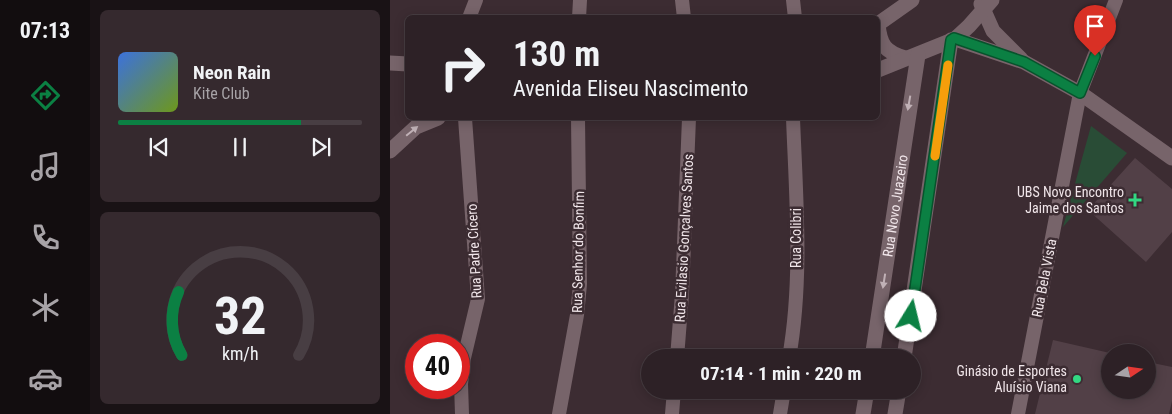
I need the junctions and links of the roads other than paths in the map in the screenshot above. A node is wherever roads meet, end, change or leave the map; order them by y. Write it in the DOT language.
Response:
graph roads {
  1 [pos="476,0"];
  2 [pos="580,0"];
  3 [pos="682,0"];
  4 [pos="793,0"];
  5 [pos="899,0"];
  6 [pos="912,0"];
  7 [pos="1116,0"];
  8 [pos="985,4"];
  9 [pos="470,15"];
  10 [pos="579,15"];
  11 [pos="684,15"];
  12 [pos="795,15"];
  13 [pos="882,21"];
  14 [pos="953,39"];
  15 [pos="911,57"];
  16 [pos="1024,62"];
  17 [pos="390,63"];
  18 [pos="405,64"];
  19 [pos="880,69"];
  20 [pos="1080,93"];
  21 [pos="433,120"];
  22 [pos="465,120"];
  23 [pos="578,120"];
  24 [pos="690,120"];
  25 [pos="793,120"];
  26 [pos="390,151"];
  27 [pos="1172,158"];
  28 [pos="677,349"];
  29 [pos="791,349"];
  30 [pos="873,349"];
  31 [pos="905,349"];
  32 [pos="673,399"];
  33 [pos="782,399"];
  34 [pos="866,399"];
  35 [pos="898,399"];
  36 [pos="462,414"];
  37 [pos="559,414"];
  38 [pos="672,414"];
  39 [pos="780,414"];
  40 [pos="863,414"];
  41 [pos="895,414"];
  42 [pos="1018,414"];
  1 -- 9 [label="street"];
  2 -- 10 [label="street"];
  3 -- 11 [label="street"];
  4 -- 12 [label="street"];
  5 -- 13 [label="street"];
  6 -- 13 [label="street"];
  7 -- 20 [label="street, Rua Bela Vista"];
  8 -- 14 [label="street"];
  8 -- 16 [label="street"];
  13 -- 15 [label="street"];
  14 -- 15 [label="street"];
  14 -- 16 [label="street"];
  14 -- 31 [label="street"];
  15 -- 19 [label="street"];
  15 -- 30 [label="street, Rua Novo Juazeiro, one-way"];
  16 -- 20 [label="street"];
  17 -- 18 [label="street"];
  20 -- 27 [label="street"];
  20 -- 42 [label="street, Rua Bela Vista"];
  26 -- 21 [label="street, one-way"];
  22 -- 36 [label="street, Rua Padre Cícero"];
  23 -- 37 [label="street, Rua Senhor do Bonfim"];
  24 -- 28 [label="street, Rua Evilasio Gonçalves Santos"];
  25 -- 29 [label="street, Rua Colibri"];
  32 -- 38 [label="street"];
  33 -- 39 [label="street"];
  34 -- 40 [label="street"];
  35 -- 41 [label="street"];
}
